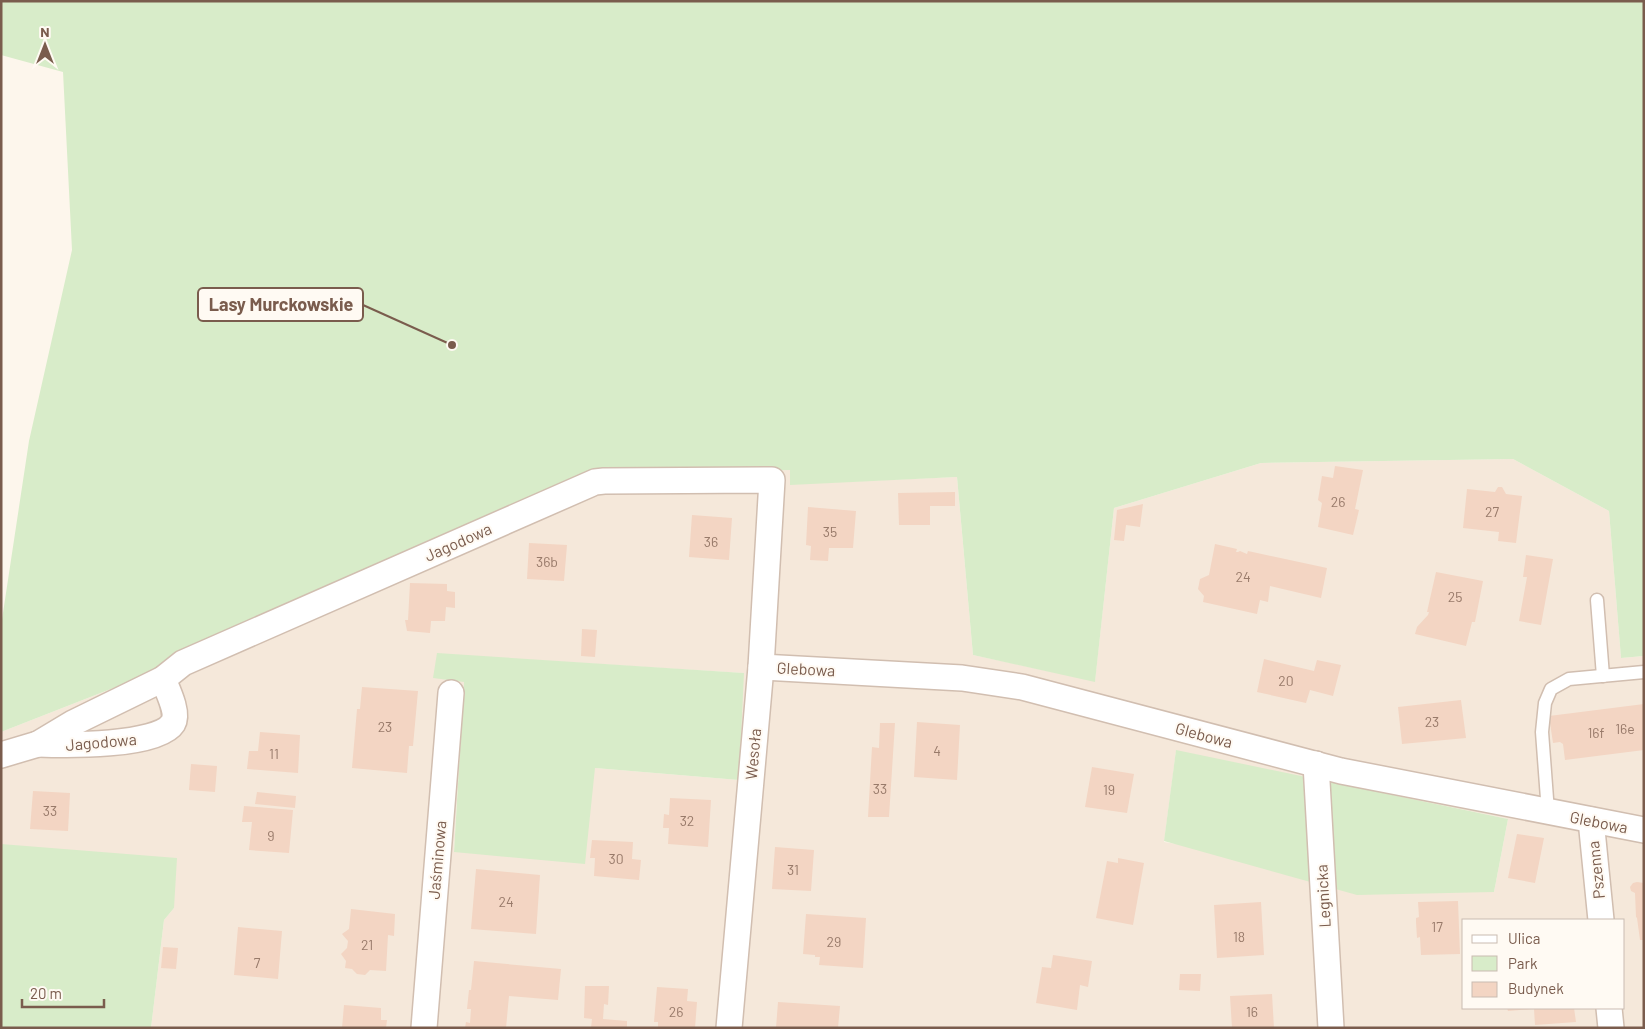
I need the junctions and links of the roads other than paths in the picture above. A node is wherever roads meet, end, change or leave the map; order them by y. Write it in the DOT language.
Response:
graph roads {
  1 [pos="772,480"];
  2 [pos="1597,600"];
  3 [pos="761,667"];
  4 [pos="1644,672"];
  5 [pos="1603,676"];
  6 [pos="163,679"];
  7 [pos="451,693"];
  8 [pos="38,744"];
  9 [pos="1,755"];
  10 [pos="1316,764"];
  11 [pos="1548,812"];
  12 [pos="1591,820"];
  13 [pos="1644,830"];
  14 [pos="1601,919"];
  15 [pos="1610,1009"];
  16 [pos="424,1028"];
  17 [pos="728,1028"];
  18 [pos="1331,1028"];
  19 [pos="1612,1028"];
  1 -- 3 [label="street, Wesoła"];
  1 -- 6 [label="street, Jagodowa"];
  2 -- 5 [label="lane"];
  3 -- 10 [label="street, Glebowa"];
  3 -- 17 [label="street, Wesoła"];
  4 -- 5 [label="lane"];
  5 -- 11 [label="lane"];
  6 -- 8 [label="street, Jagodowa"];
  6 -- 8 [label="street, Jagodowa"];
  7 -- 16 [label="street, Jaśminowa"];
  8 -- 9 [label="street, Jagodowa"];
  10 -- 11 [label="street, Glebowa"];
  10 -- 18 [label="street, Legnicka"];
  11 -- 12 [label="street, Glebowa"];
  12 -- 13 [label="street, Glebowa"];
  12 -- 14 [label="street, Pszenna"];
  15 -- 19 [label="street"];
}
